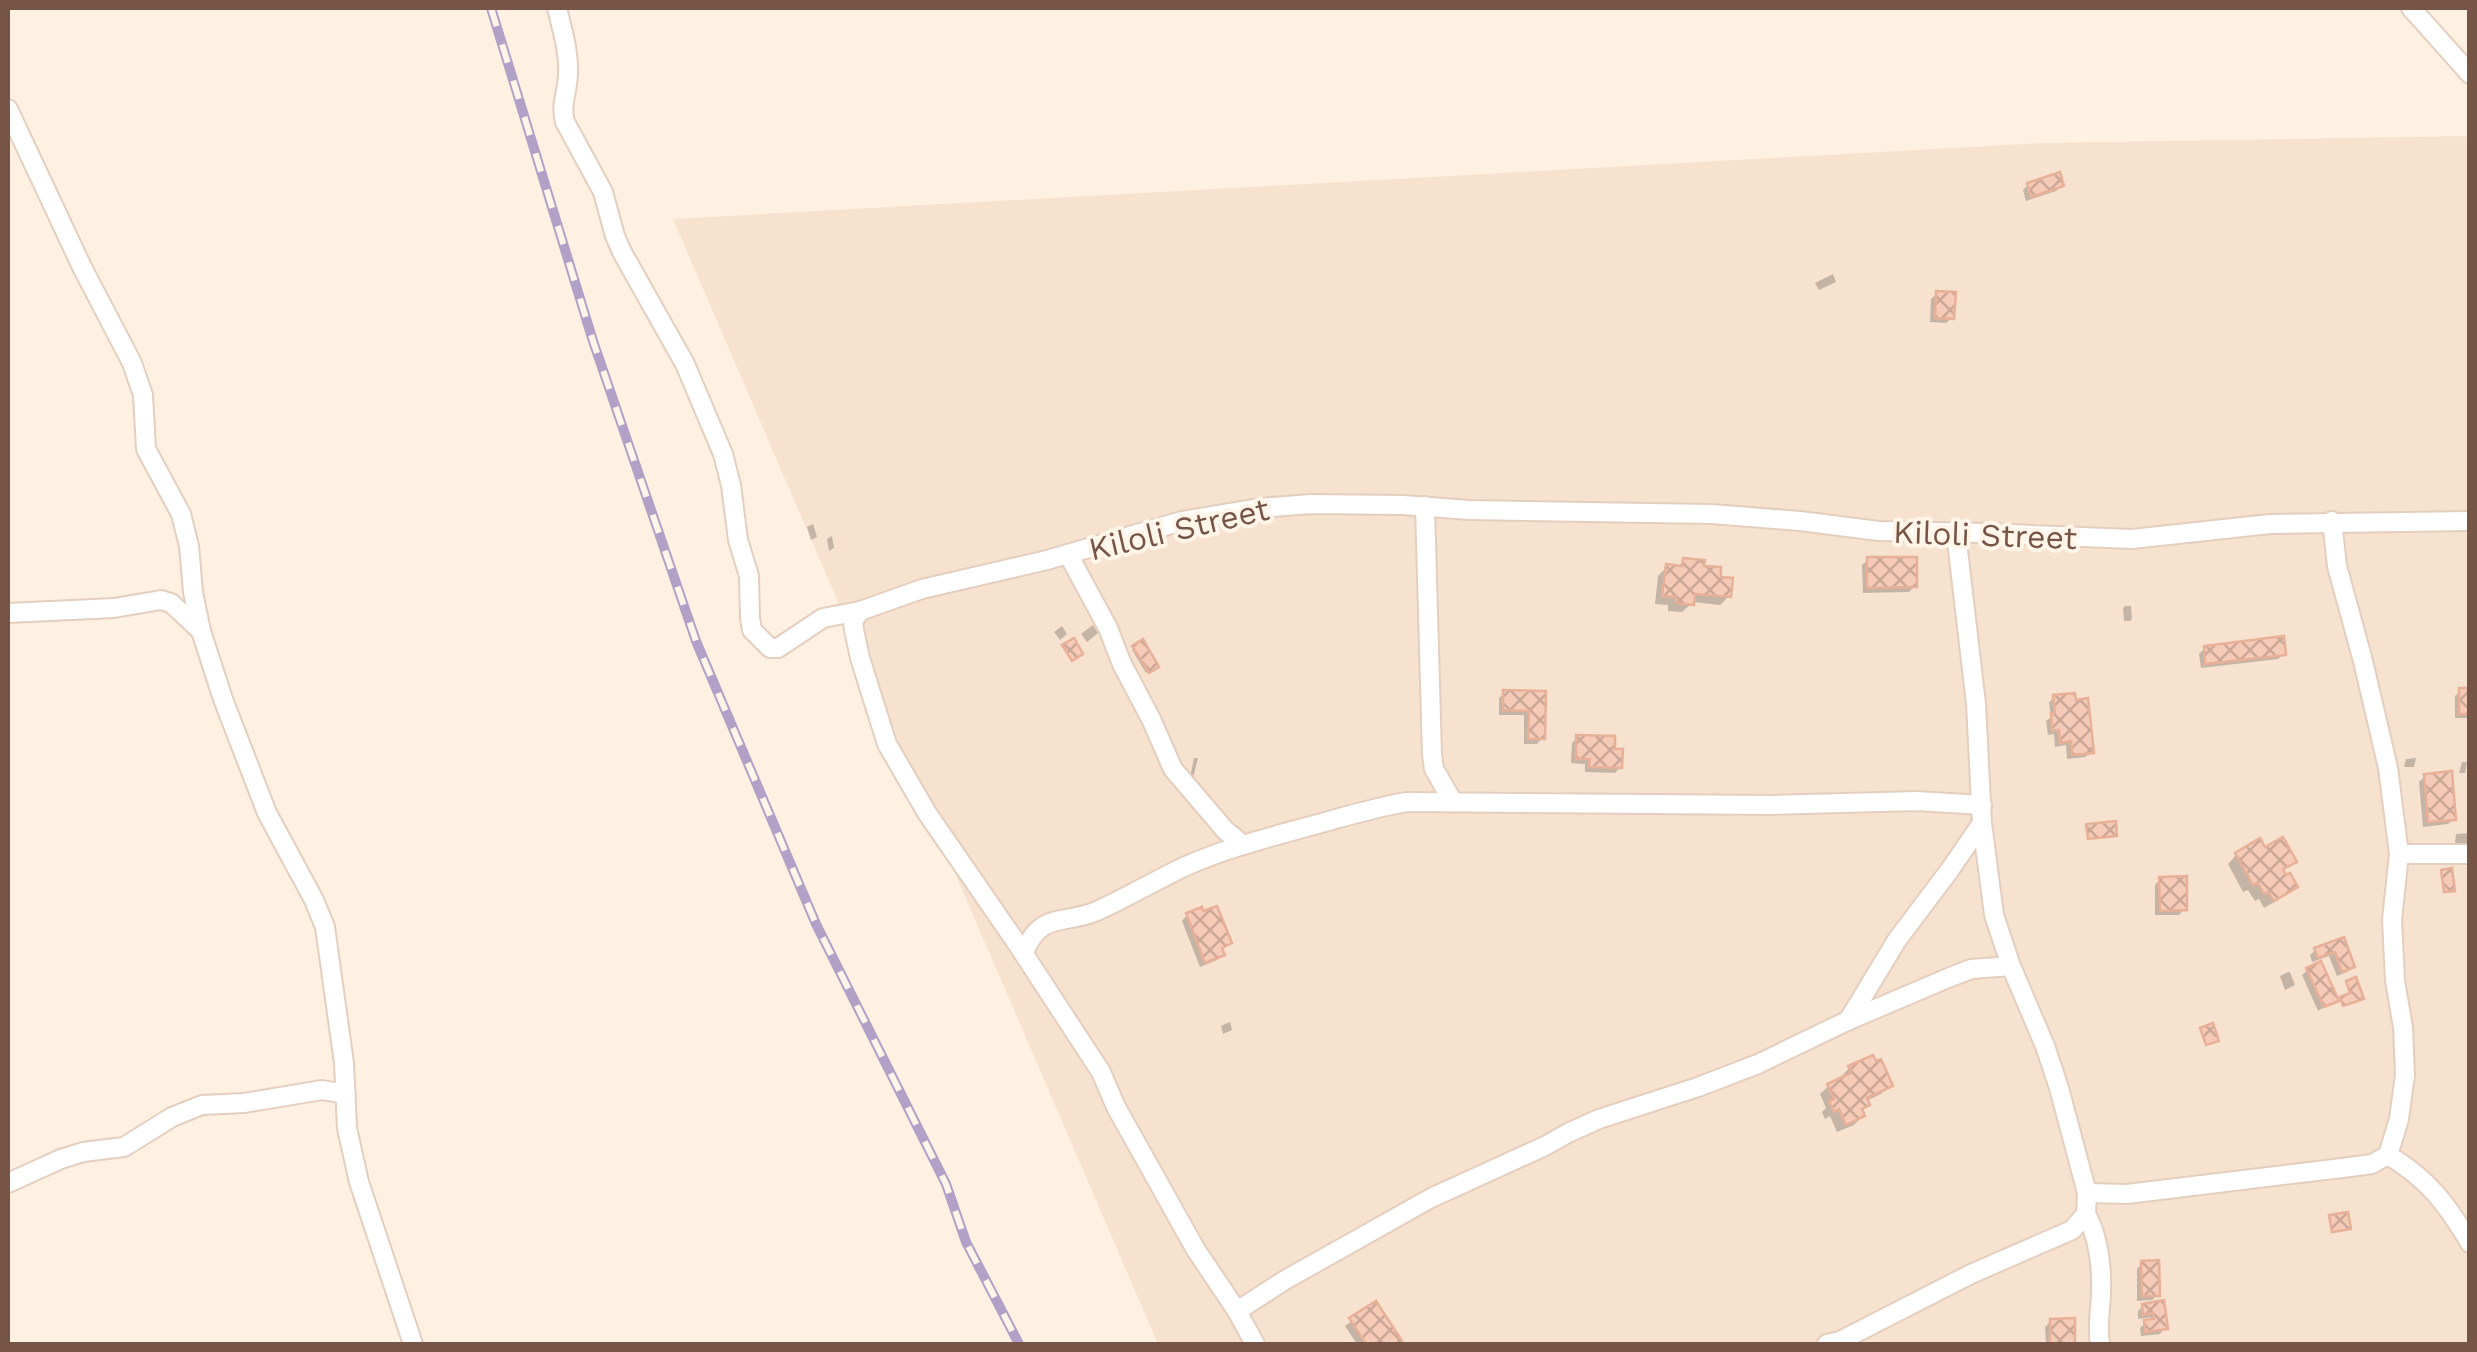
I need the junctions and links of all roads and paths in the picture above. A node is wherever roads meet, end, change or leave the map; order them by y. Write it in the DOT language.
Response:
graph roads {
  1 [pos="557,8"];
  2 [pos="2411,8"];
  3 [pos="2470,74"];
  4 [pos="8,109"];
  5 [pos="1426,506"];
  6 [pos="2332,521"];
  7 [pos="2470,521"];
  8 [pos="1956,533"];
  9 [pos="1068,554"];
  10 [pos="860,610"];
  11 [pos="8,614"];
  12 [pos="201,631"];
  13 [pos="1453,802"];
  14 [pos="1982,814"];
  15 [pos="1243,845"];
  16 [pos="2398,854"];
  17 [pos="2470,854"];
  18 [pos="1024,953"];
  19 [pos="2011,966"];
  20 [pos="1848,1021"];
  21 [pos="346,1094"];
  22 [pos="2388,1155"];
  23 [pos="8,1183"];
  24 [pos="2087,1193"];
  25 [pos="2086,1214"];
  26 [pos="2470,1243"];
  27 [pos="1237,1311"];
  28 [pos="1837,1343"];
  29 [pos="413,1344"];
  30 [pos="1256,1344"];
  31 [pos="2100,1344"];
  1 -- 10 [label="street, Kiloli Street"];
  2 -- 3 [label="street"];
  4 -- 12 [label="street"];
  5 -- 8 [label="street, Kiloli Street"];
  5 -- 9 [label="street, Kiloli Street"];
  5 -- 13 [label="street"];
  6 -- 7 [label="street, Kiloli Street"];
  6 -- 8 [label="street, Kiloli Street"];
  6 -- 16 [label="street"];
  8 -- 14 [label="street"];
  9 -- 10 [label="street, Kiloli Street"];
  9 -- 15 [label="street"];
  10 -- 18 [label="street"];
  11 -- 12 [label="street"];
  12 -- 21 [label="street"];
  13 -- 14 [label="street"];
  13 -- 15 [label="street"];
  14 -- 19 [label="street"];
  14 -- 20 [label="street"];
  15 -- 18 [label="street"];
  16 -- 17 [label="street"];
  16 -- 22 [label="street"];
  18 -- 27 [label="street"];
  19 -- 20 [label="street"];
  19 -- 24 [label="street"];
  20 -- 27 [label="street"];
  21 -- 23 [label="street"];
  21 -- 29 [label="street"];
  22 -- 24 [label="street"];
  22 -- 26 [label="street"];
  24 -- 25 [label="street"];
  25 -- 28 [label="street"];
  25 -- 31 [label="street"];
  27 -- 30 [label="street"];
}
